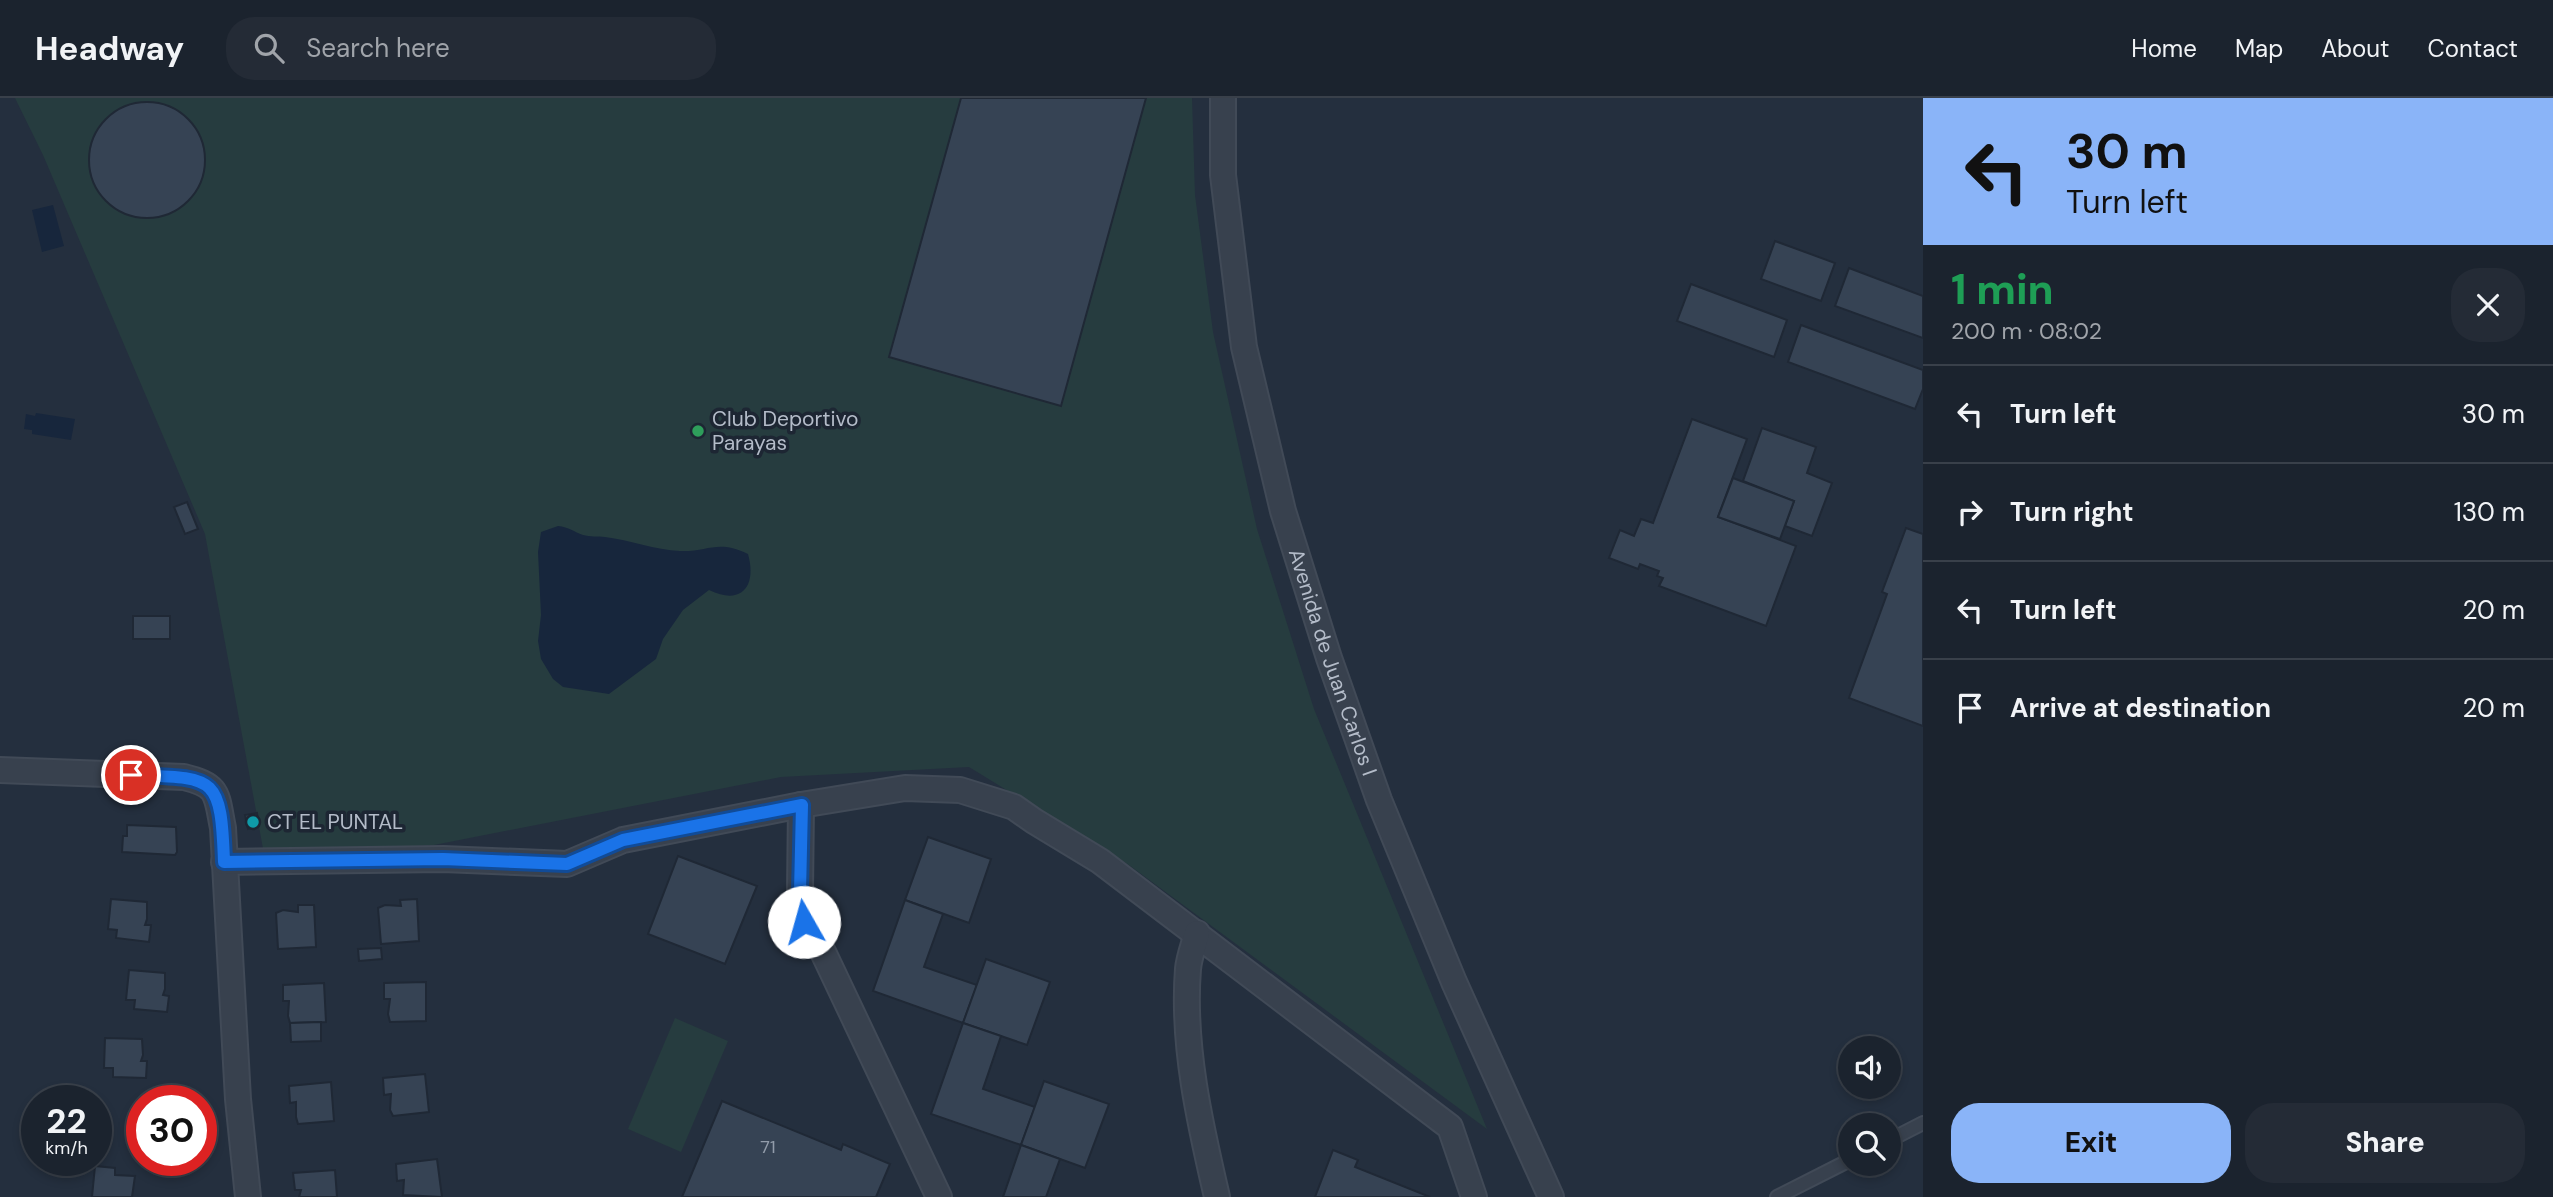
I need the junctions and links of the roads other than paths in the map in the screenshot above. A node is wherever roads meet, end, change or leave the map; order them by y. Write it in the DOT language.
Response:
graph roads {
  1 [pos="1223,98"];
  2 [pos="0,770"];
  3 [pos="802,805"];
  4 [pos="224,862"];
  5 [pos="1197,933"];
  6 [pos="1923,1123"];
  7 [pos="1901,1134"];
  8 [pos="1838,1166"];
  9 [pos="248,1197"];
  10 [pos="939,1197"];
  11 [pos="1217,1197"];
  12 [pos="1474,1197"];
  13 [pos="1551,1197"];
  14 [pos="1777,1197"];
  1 -- 13 [label="street, Avenida de Juan Carlos I"];
  2 -- 4 [label="street"];
  3 -- 4 [label="street"];
  3 -- 5 [label="street"];
  3 -- 10 [label="street"];
  4 -- 9 [label="street"];
  5 -- 11 [label="street"];
  5 -- 12 [label="street"];
  6 -- 7 [label="lane"];
  8 -- 14 [label="lane"];
}
